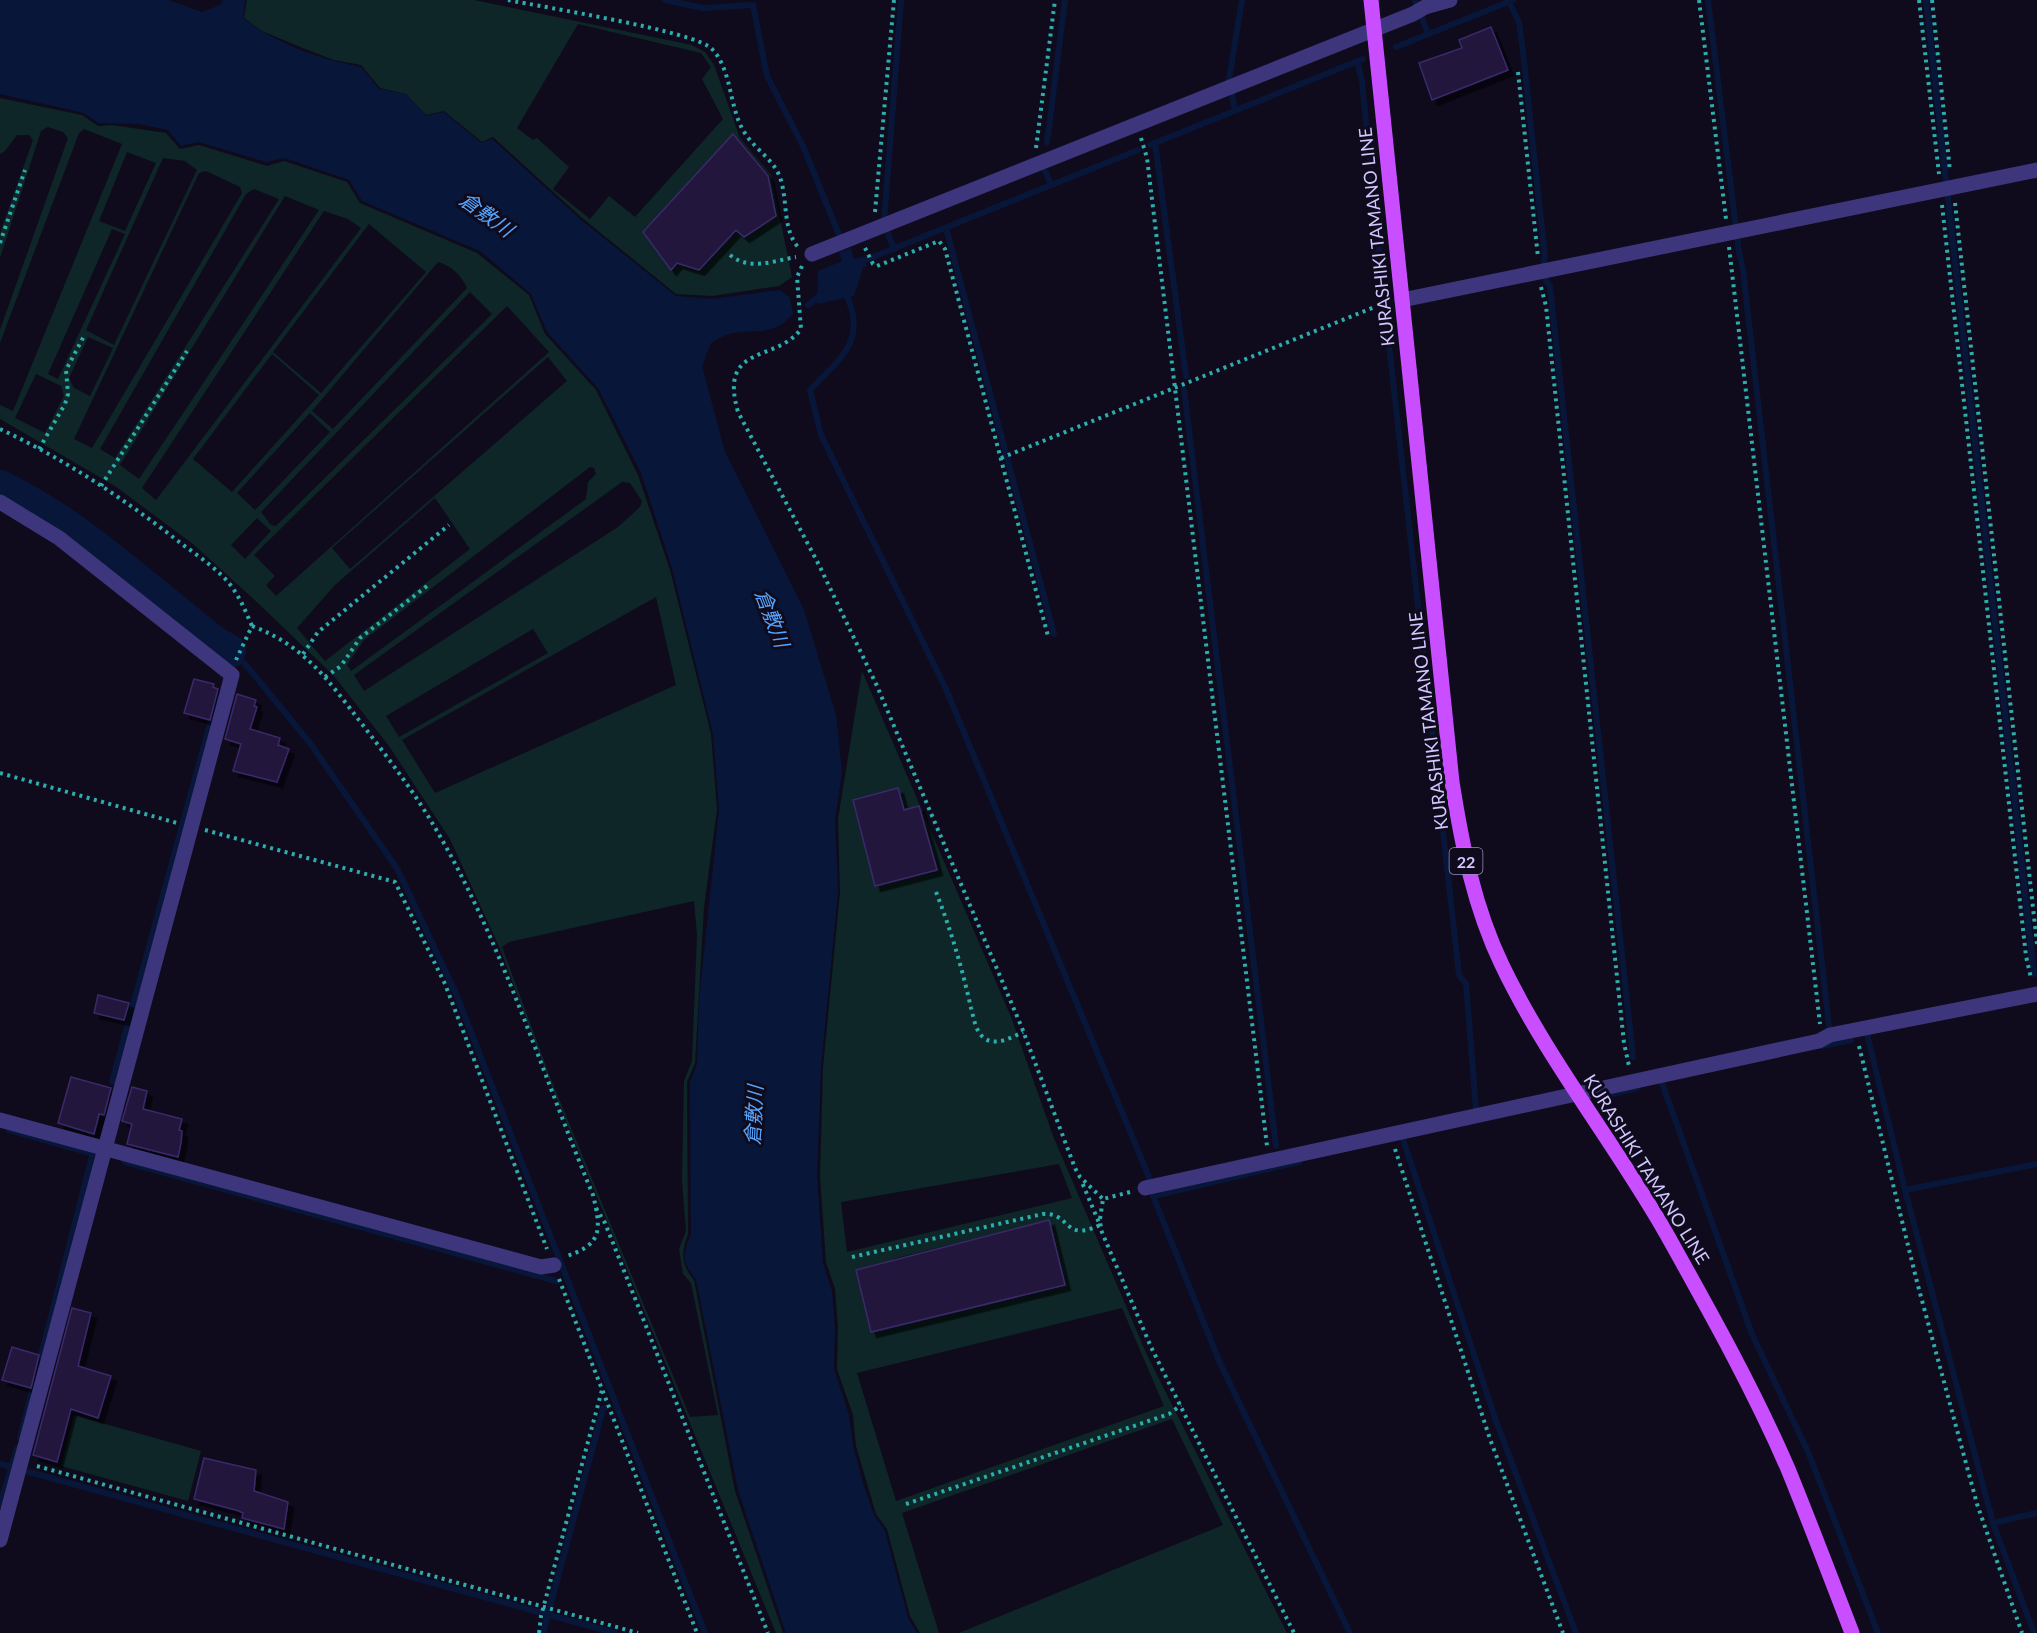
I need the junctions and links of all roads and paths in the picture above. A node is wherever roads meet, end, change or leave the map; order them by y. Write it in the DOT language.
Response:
graph roads {
  1 [pos="508,0"];
  2 [pos="894,0"];
  3 [pos="1055,0"];
  4 [pos="1371,0"];
  5 [pos="1449,0"];
  6 [pos="1699,0"];
  7 [pos="1919,0"];
  8 [pos="1932,0"];
  9 [pos="1374,29"];
  10 [pos="1518,72"];
  11 [pos="1131,126"];
  12 [pos="1034,163"];
  13 [pos="24,170"];
  14 [pos="2037,170"];
  15 [pos="1947,188"];
  16 [pos="873,231"];
  17 [pos="1735,233"];
  18 [pos="0,243"];
  19 [pos="867,251"];
  20 [pos="812,254"];
  21 [pos="730,255"];
  22 [pos="1539,273"];
  23 [pos="1402,300"];
  24 [pos="85,334"];
  25 [pos="187,351"];
  26 [pos="1174,386"];
  27 [pos="0,429"];
  28 [pos="39,448"];
  29 [pos="1003,458"];
  30 [pos="101,486"];
  31 [pos="0,502"];
  32 [pos="448,525"];
  33 [pos="428,586"];
  34 [pos="252,626"];
  35 [pos="1048,636"];
  36 [pos="239,653"];
  37 [pos="303,654"];
  38 [pos="325,677"];
  39 [pos="0,773"];
  40 [pos="185,825"];
  41 [pos="936,892"];
  42 [pos="2037,944"];
  43 [pos="2037,979"];
  44 [pos="2037,994"];
  45 [pos="1855,1031"];
  46 [pos="1023,1032"];
  47 [pos="1830,1035"];
  48 [pos="1634,1081"];
  49 [pos="1577,1094"];
  50 [pos="0,1120"];
  51 [pos="1393,1144"];
  52 [pos="104,1149"];
  53 [pos="1269,1161"];
  54 [pos="1080,1177"];
  55 [pos="1151,1186"];
  56 [pos="1103,1199"];
  57 [pos="596,1208"];
  58 [pos="1100,1225"];
  59 [pos="852,1257"];
  60 [pos="559,1261"];
  61 [pos="602,1390"];
  62 [pos="1181,1405"];
  63 [pos="22,1462"];
  64 [pos="906,1504"];
  65 [pos="0,1540"];
  66 [pos="545,1611"];
  67 [pos="539,1633"];
  68 [pos="638,1633"];
  69 [pos="697,1633"];
  70 [pos="768,1633"];
  71 [pos="1294,1633"];
  72 [pos="1563,1633"];
  73 [pos="1852,1633"];
  74 [pos="2022,1633"];
  1 -- 20 [label="path"];
  2 -- 16 [label="path"];
  3 -- 12 [label="path"];
  4 -- 9 [label="main road, KURASHIKI TAMANO LINE / 22"];
  5 -- 9 [label="street"];
  6 -- 17 [label="path"];
  7 -- 15 [label="path"];
  8 -- 15 [label="path"];
  9 -- 11 [label="street"];
  9 -- 23 [label="main road, KURASHIKI TAMANO LINE / 22"];
  10 -- 22 [label="path"];
  11 -- 12 [label="street"];
  11 -- 26 [label="path"];
  12 -- 16 [label="street"];
  13 -- 18 [label="path"];
  14 -- 15 [label="street"];
  15 -- 17 [label="street"];
  15 -- 42 [label="path"];
  15 -- 43 [label="path"];
  16 -- 20 [label="street"];
  17 -- 22 [label="street"];
  17 -- 47 [label="path"];
  19 -- 29 [label="path"];
  20 -- 21 [label="path"];
  20 -- 46 [label="path"];
  22 -- 23 [label="street"];
  22 -- 48 [label="path"];
  23 -- 26 [label="path"];
  23 -- 49 [label="main road, KURASHIKI TAMANO LINE / 22"];
  24 -- 28 [label="path"];
  25 -- 30 [label="path"];
  26 -- 29 [label="path"];
  26 -- 53 [label="path"];
  27 -- 28 [label="path"];
  28 -- 30 [label="path"];
  29 -- 35 [label="path"];
  30 -- 34 [label="path"];
  31 -- 40 [label="street"];
  32 -- 37 [label="path"];
  33 -- 38 [label="path"];
  34 -- 36 [label="path"];
  34 -- 37 [label="path"];
  37 -- 38 [label="path"];
  38 -- 57 [label="path"];
  39 -- 40 [label="path"];
  40 -- 52 [label="street"];
  40 -- 60 [label="path"];
  41 -- 46 [label="path"];
  44 -- 45 [label="street"];
  45 -- 47 [label="street"];
  45 -- 74 [label="path"];
  46 -- 54 [label="path"];
  47 -- 48 [label="street"];
  48 -- 49 [label="street"];
  49 -- 53 [label="street"];
  49 -- 73 [label="main road, KURASHIKI TAMANO LINE / 22"];
  50 -- 52 [label="street"];
  51 -- 72 [label="path"];
  52 -- 60 [label="street"];
  52 -- 63 [label="street"];
  53 -- 55 [label="street"];
  54 -- 56 [label="path"];
  54 -- 58 [label="path"];
  55 -- 56 [label="path"];
  56 -- 58 [label="path"];
  57 -- 60 [label="path"];
  57 -- 70 [label="path"];
  58 -- 59 [label="path"];
  58 -- 62 [label="path"];
  60 -- 61 [label="path"];
  61 -- 66 [label="path"];
  61 -- 69 [label="path"];
  62 -- 64 [label="path"];
  62 -- 71 [label="path"];
  63 -- 65 [label="street"];
  63 -- 66 [label="path"];
  66 -- 67 [label="path"];
  66 -- 68 [label="path"];
}
